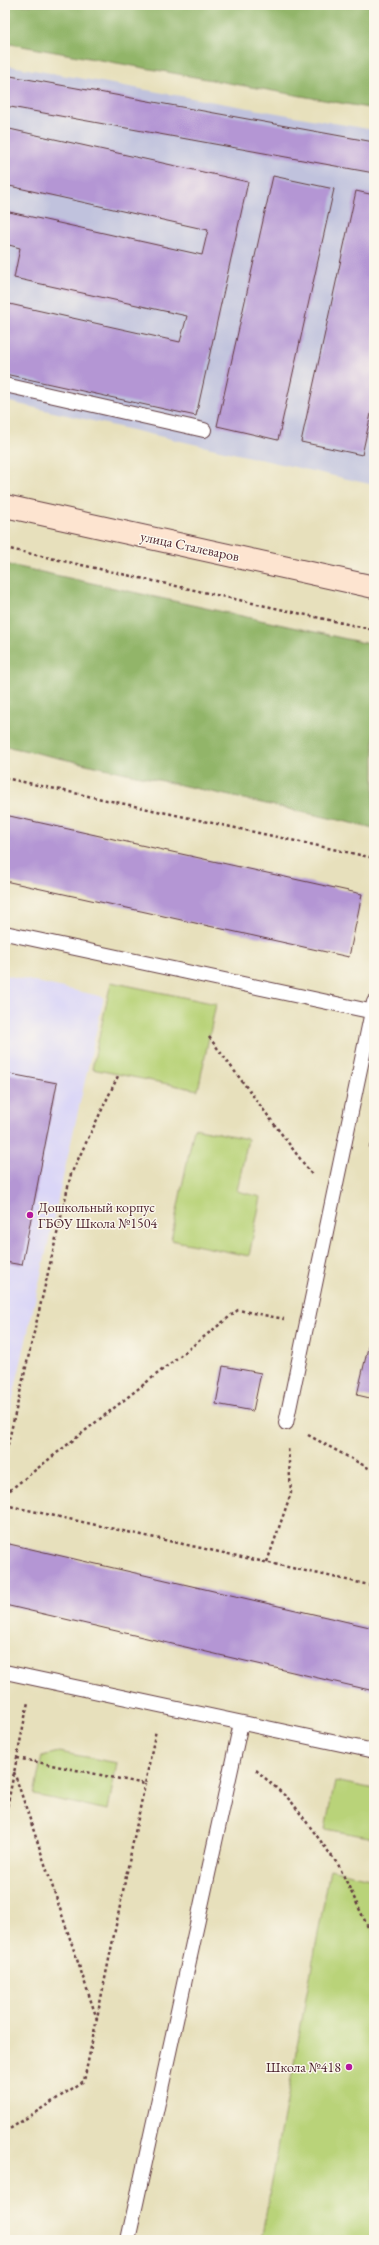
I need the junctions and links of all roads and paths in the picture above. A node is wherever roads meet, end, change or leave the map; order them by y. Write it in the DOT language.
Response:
graph roads {
  1 [pos="5,385"];
  2 [pos="204,430"];
  3 [pos="5,506"];
  4 [pos="5,548"];
  5 [pos="374,587"];
  6 [pos="374,630"];
  7 [pos="5,778"];
  8 [pos="374,858"];
  9 [pos="5,933"];
  10 [pos="373,1009"];
  11 [pos="209,1037"];
  12 [pos="119,1074"];
  13 [pos="332,1201"];
  14 [pos="307,1324"];
  15 [pos="286,1423"];
  16 [pos="5,1456"];
  17 [pos="374,1471"];
  18 [pos="5,1494"];
  19 [pos="5,1505"];
  20 [pos="266,1562"];
  21 [pos="374,1586"];
  22 [pos="5,1672"];
  23 [pos="33,1678"];
  24 [pos="161,1706"];
  25 [pos="241,1723"];
  26 [pos="374,1751"];
  27 [pos="234,1752"];
  28 [pos="17,1758"];
  29 [pos="14,1772"];
  30 [pos="145,1784"];
  31 [pos="5,1818"];
  32 [pos="374,1940"];
  33 [pos="97,2020"];
  34 [pos="5,2132"];
  35 [pos="128,2240"];
  1 -- 2 [label="lane"];
  3 -- 5 [label="main road, улица Сталеваров"];
  4 -- 6 [label="path"];
  7 -- 8 [label="path"];
  9 -- 10 [label="lane"];
  10 -- 13 [label="lane"];
  11 -- 13 [label="path"];
  12 -- 16 [label="path"];
  13 -- 14 [label="lane"];
  14 -- 15 [label="lane"];
  14 -- 18 [label="path"];
  15 -- 17 [label="path"];
  15 -- 20 [label="path"];
  19 -- 20 [label="path"];
  20 -- 21 [label="path"];
  22 -- 23 [label="lane"];
  23 -- 24 [label="lane"];
  23 -- 28 [label="path"];
  24 -- 25 [label="lane"];
  24 -- 30 [label="path"];
  25 -- 26 [label="lane"];
  25 -- 27 [label="lane"];
  27 -- 32 [label="path"];
  27 -- 35 [label="lane"];
  28 -- 29 [label="path"];
  28 -- 30 [label="path"];
  29 -- 31 [label="path"];
  29 -- 33 [label="path"];
  30 -- 33 [label="path"];
  33 -- 34 [label="path"];
}
